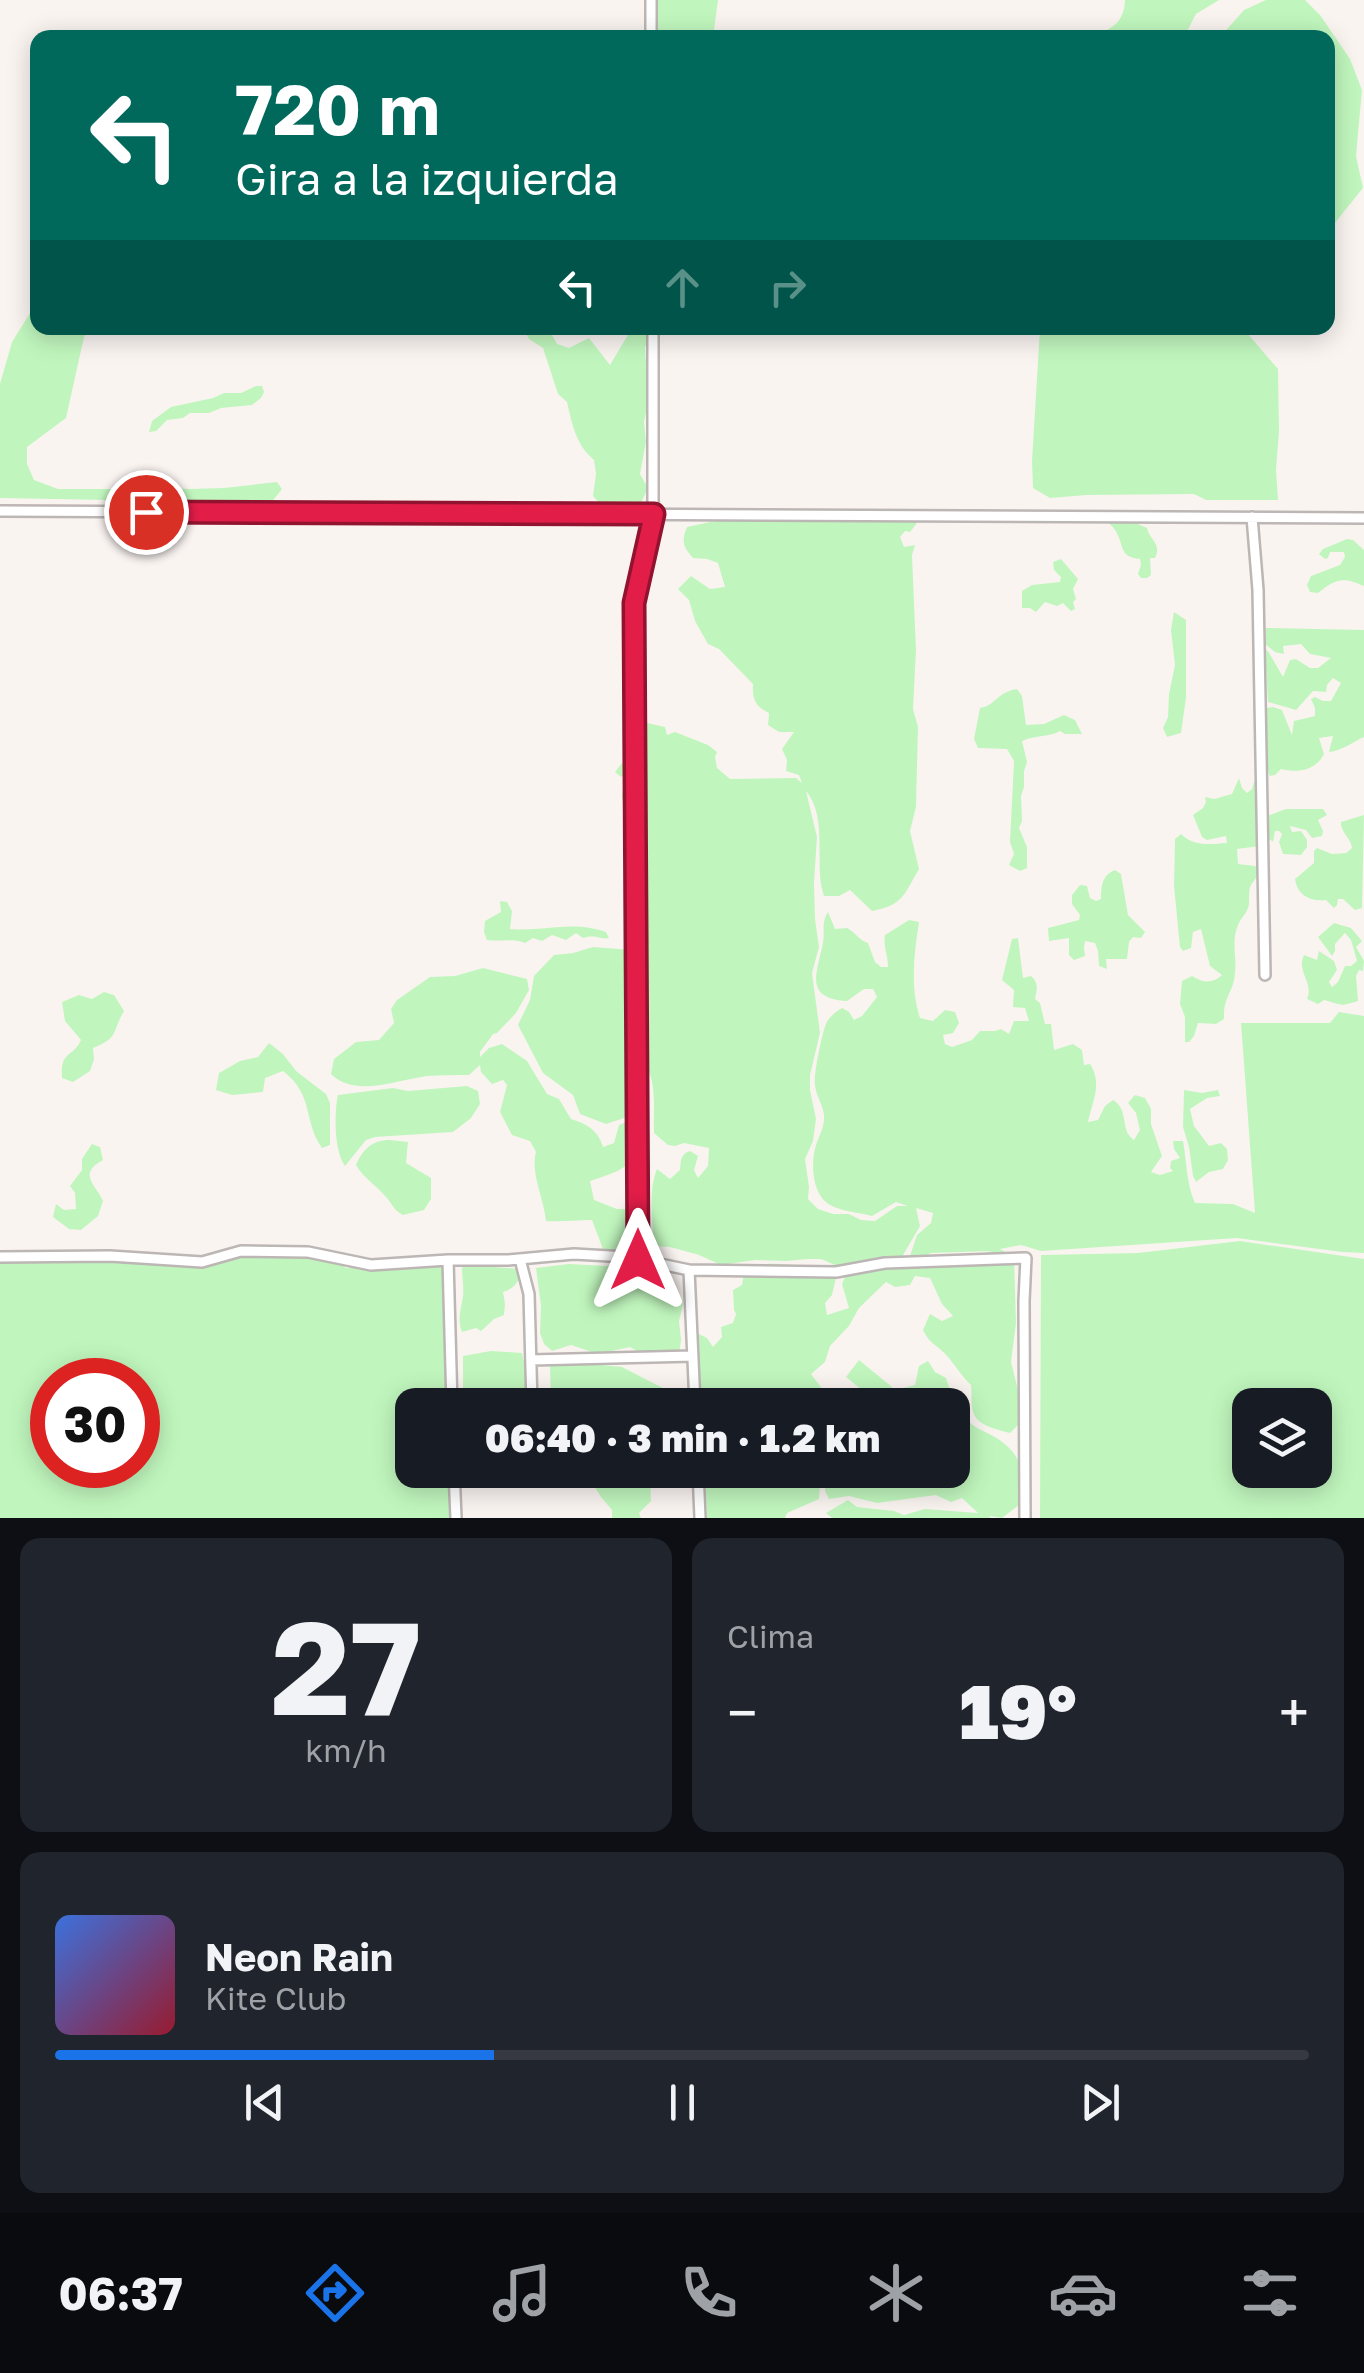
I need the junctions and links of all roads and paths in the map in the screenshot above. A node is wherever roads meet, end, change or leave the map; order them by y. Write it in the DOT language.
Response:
graph roads {
  1 [pos="651,0"];
  2 [pos="652,30"];
  3 [pos="653,335"];
  4 [pos="0,511"];
  5 [pos="654,514"];
  6 [pos="1252,517"];
  7 [pos="1364,518"];
  8 [pos="1265,975"];
  9 [pos="0,1257"];
  10 [pos="520,1259"];
  11 [pos="448,1260"];
  12 [pos="638,1260"];
  13 [pos="689,1270"];
  14 [pos="693,1356"];
  15 [pos="531,1360"];
  16 [pos="452,1388"];
  17 [pos="532,1388"];
  18 [pos="694,1388"];
  19 [pos="455,1488"];
  20 [pos="699,1488"];
  21 [pos="456,1518"];
  22 [pos="700,1518"];
  23 [pos="1025,1518"];
  1 -- 2 [label="street"];
  3 -- 5 [label="street"];
  4 -- 5 [label="street"];
  5 -- 6 [label="street"];
  5 -- 12 [label="street"];
  6 -- 7 [label="street"];
  6 -- 8 [label="street"];
  9 -- 11 [label="street"];
  10 -- 11 [label="street"];
  10 -- 12 [label="street"];
  10 -- 15 [label="street"];
  11 -- 16 [label="street"];
  12 -- 13 [label="street"];
  13 -- 14 [label="street"];
  13 -- 23 [label="street"];
  14 -- 15 [label="street"];
  14 -- 18 [label="street"];
  15 -- 17 [label="street"];
  19 -- 21 [label="street"];
  20 -- 22 [label="street"];
}
